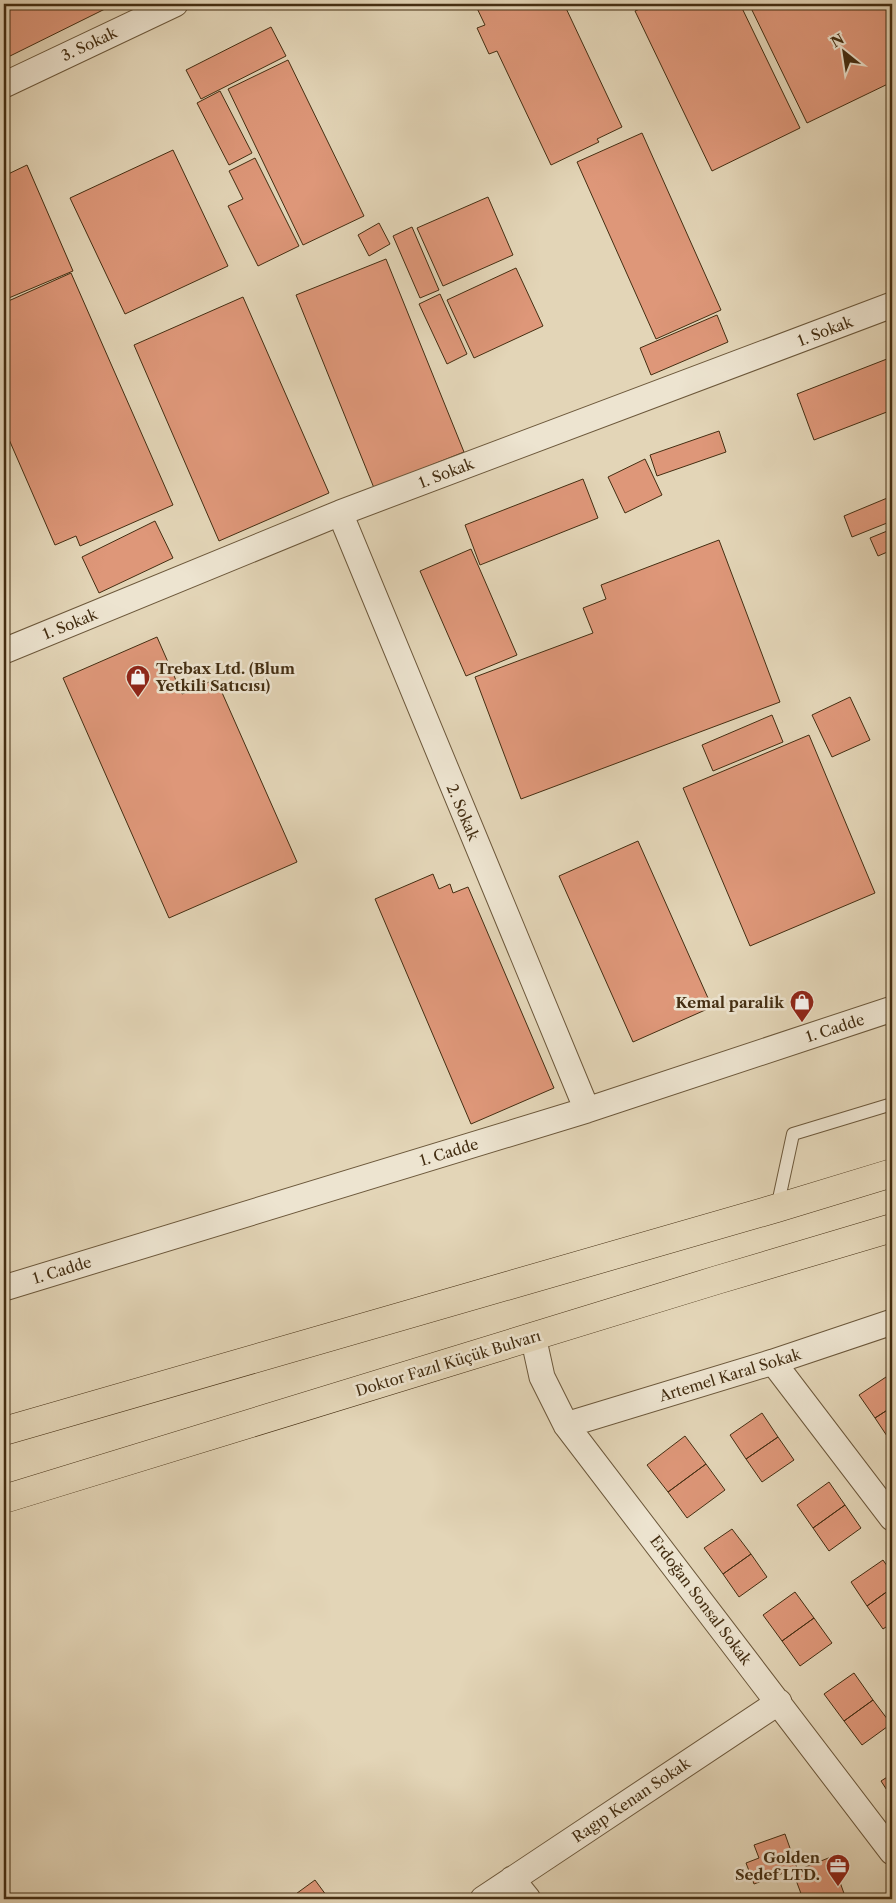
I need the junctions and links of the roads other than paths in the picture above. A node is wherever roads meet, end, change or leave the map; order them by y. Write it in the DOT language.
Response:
graph roads {
  1 [pos="175,4"];
  2 [pos="149,9"];
  3 [pos="4,85"];
  4 [pos="892,305"];
  5 [pos="340,514"];
  6 [pos="4,651"];
  7 [pos="892,1009"];
  8 [pos="892,1104"];
  9 [pos="587,1110"];
  10 [pos="892,1173"];
  11 [pos="777,1208"];
  12 [pos="892,1228"];
  13 [pos="4,1288"];
  14 [pos="892,1322"];
  15 [pos="532,1336"];
  16 [pos="773,1362"];
  17 [pos="566,1424"];
  18 [pos="4,1431"];
  19 [pos="4,1499"];
  20 [pos="892,1518"];
  21 [pos="779,1702"];
  22 [pos="892,1852"];
  23 [pos="512,1879"];
  24 [pos="483,1899"];
  25 [pos="528,1899"];
  1 -- 2 [label="street, 3. Sokak"];
  2 -- 3 [label="street, 3. Sokak"];
  4 -- 5 [label="street, 1. Sokak"];
  5 -- 6 [label="street, 1. Sokak"];
  5 -- 9 [label="street, 2. Sokak"];
  7 -- 9 [label="street, 1. Cadde"];
  8 -- 11 [label="lane"];
  9 -- 13 [label="street, 1. Cadde"];
  10 -- 11 [label="highway"];
  11 -- 18 [label="highway"];
  12 -- 15 [label="highway, Doktor Fazıl Küçük Bulvarı"];
  14 -- 16 [label="street, Artemel Karal Sokak"];
  15 -- 17 [label="street, Erdoğan Sonsal Sokak"];
  15 -- 19 [label="highway, Doktor Fazıl Küçük Bulvarı"];
  16 -- 17 [label="street, Artemel Karal Sokak"];
  16 -- 20 [label="street"];
  17 -- 21 [label="street, Erdoğan Sonsal Sokak"];
  21 -- 22 [label="street, Erdoğan Sonsal Sokak"];
  21 -- 23 [label="street, Ragıp Kenan Sokak"];
  23 -- 24 [label="street, Ragıp Kenan Sokak"];
  23 -- 25 [label="street"];
}
